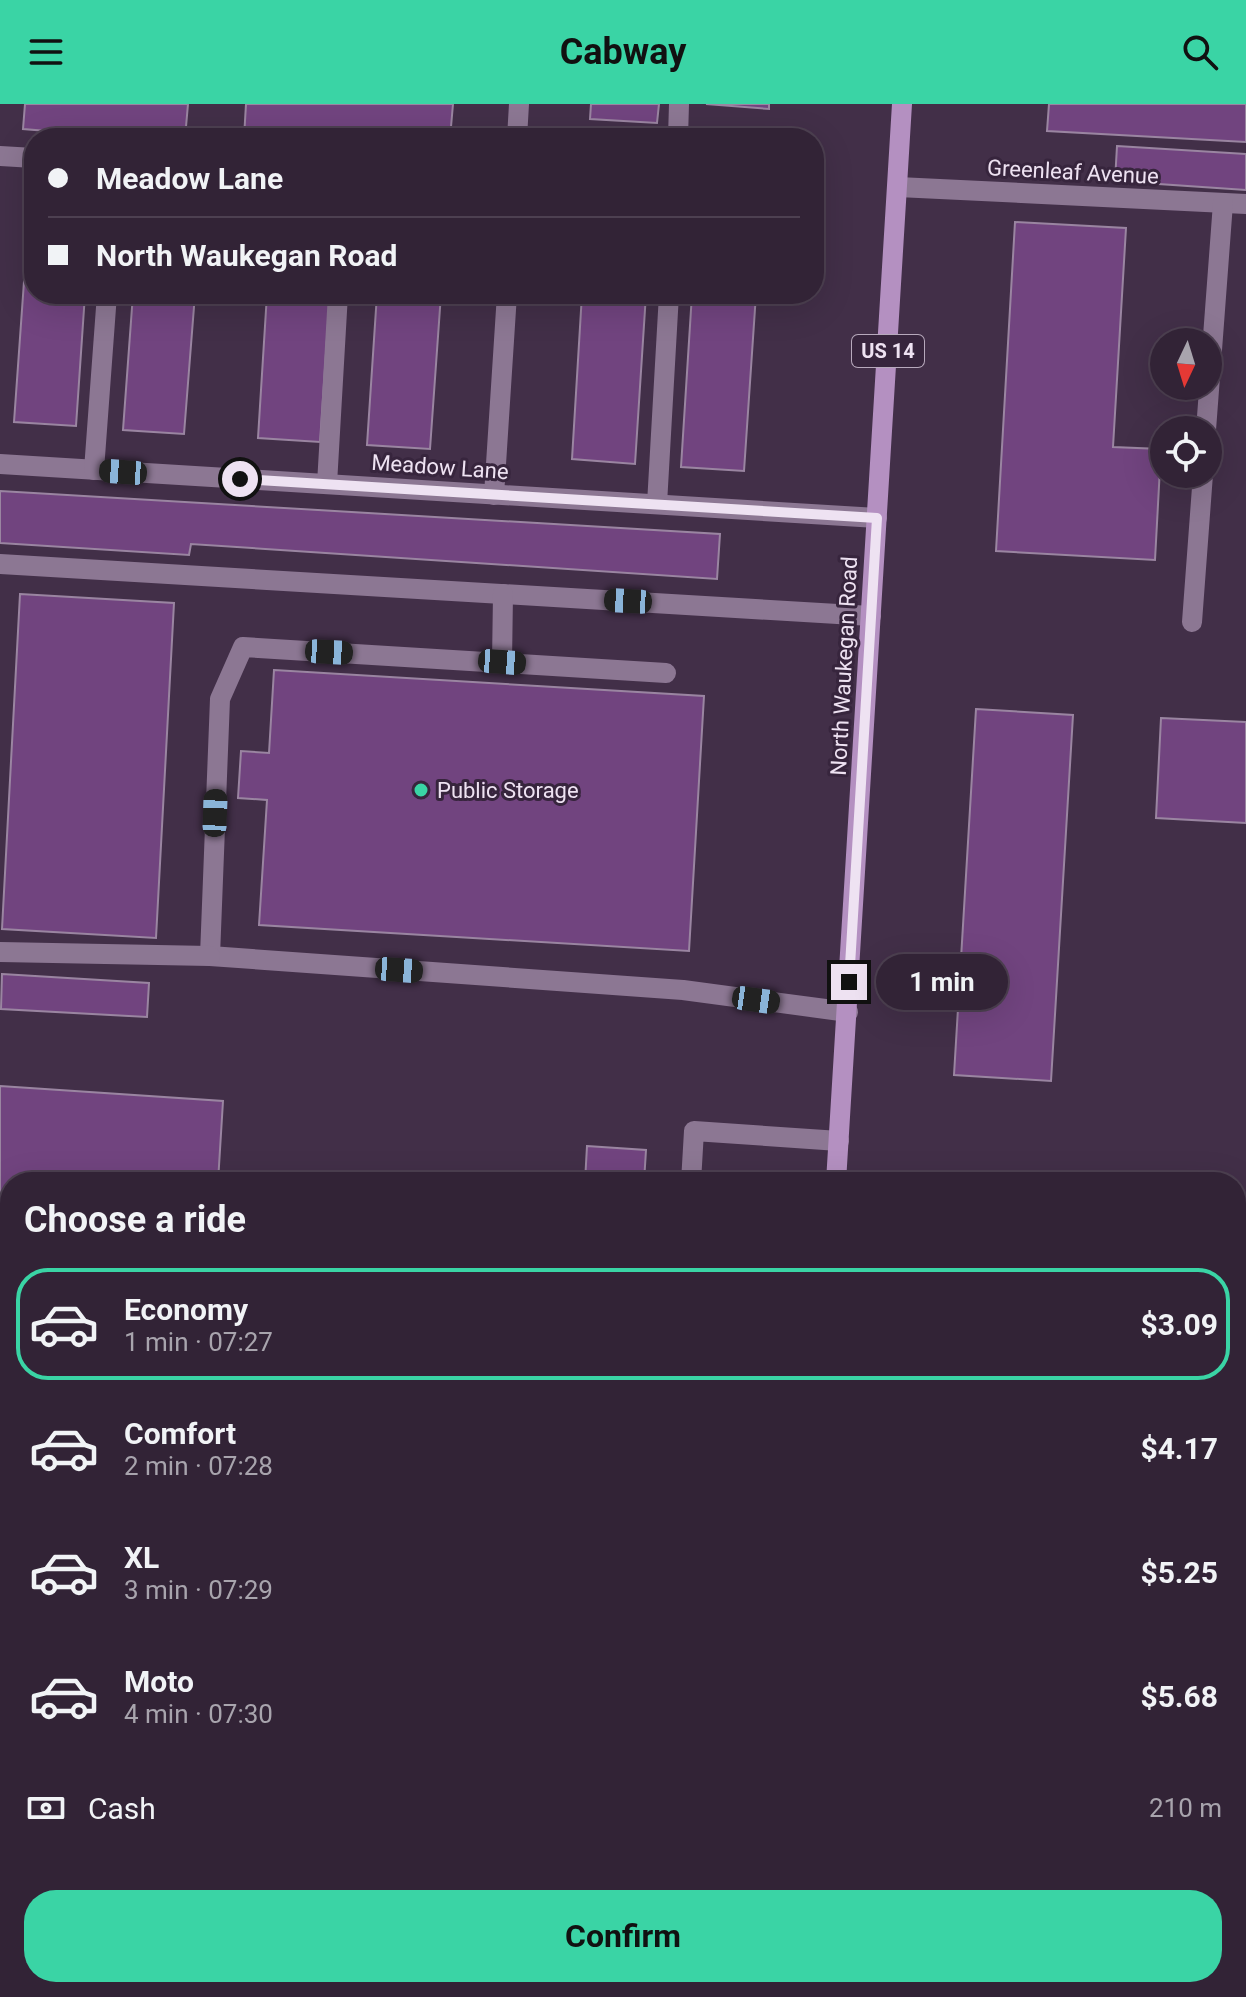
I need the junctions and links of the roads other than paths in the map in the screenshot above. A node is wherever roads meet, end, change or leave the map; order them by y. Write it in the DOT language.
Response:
graph roads {
  1 [pos="519,104"];
  2 [pos="679,104"];
  3 [pos="902,104"];
  4 [pos="518,128"];
  5 [pos="678,128"];
  6 [pos="0,156"];
  7 [pos="24,157"];
  8 [pos="898,187"];
  9 [pos="1223,203"];
  10 [pos="1246,204"];
  11 [pos="106,304"];
  12 [pos="337,304"];
  13 [pos="506,304"];
  14 [pos="668,304"];
  15 [pos="1207,416"];
  16 [pos="0,464"];
  17 [pos="94,470"];
  18 [pos="327,484"];
  19 [pos="1202,488"];
  20 [pos="494,495"];
  21 [pos="657,504"];
  22 [pos="877,518"];
  23 [pos="0,564"];
  24 [pos="503,594"];
  25 [pos="871,616"];
  26 [pos="1192,622"];
  27 [pos="502,662"];
  28 [pos="666,673"];
  29 [pos="0,952"];
  30 [pos="210,956"];
  31 [pos="848,1012"];
  32 [pos="839,1141"];
  33 [pos="692,1172"];
  34 [pos="837,1172"];
  1 -- 4 [label="street"];
  2 -- 5 [label="street"];
  3 -- 8 [label="main road, North Waukegan Road / US 14"];
  6 -- 7 [label="street"];
  8 -- 9 [label="street, Greenleaf Avenue"];
  8 -- 22 [label="main road, North Waukegan Road / US 14"];
  9 -- 10 [label="street, Greenleaf Avenue"];
  9 -- 15 [label="street"];
  11 -- 17 [label="street"];
  12 -- 18 [label="street"];
  13 -- 20 [label="street"];
  14 -- 21 [label="street"];
  16 -- 17 [label="street, Meadow Lane"];
  17 -- 18 [label="street, Meadow Lane"];
  18 -- 20 [label="street, Meadow Lane"];
  19 -- 26 [label="street"];
  20 -- 21 [label="street, Meadow Lane"];
  21 -- 22 [label="street, Meadow Lane"];
  22 -- 25 [label="main road, North Waukegan Road / US 14"];
  23 -- 24 [label="street"];
  24 -- 25 [label="street"];
  24 -- 27 [label="street"];
  25 -- 31 [label="main road, North Waukegan Road / US 14"];
  27 -- 28 [label="street"];
  27 -- 30 [label="street"];
  29 -- 30 [label="street"];
  30 -- 31 [label="street"];
  31 -- 32 [label="main road, North Waukegan Road / US 14"];
  32 -- 33 [label="street"];
  32 -- 34 [label="main road, North Waukegan Road / US 14"];
}
